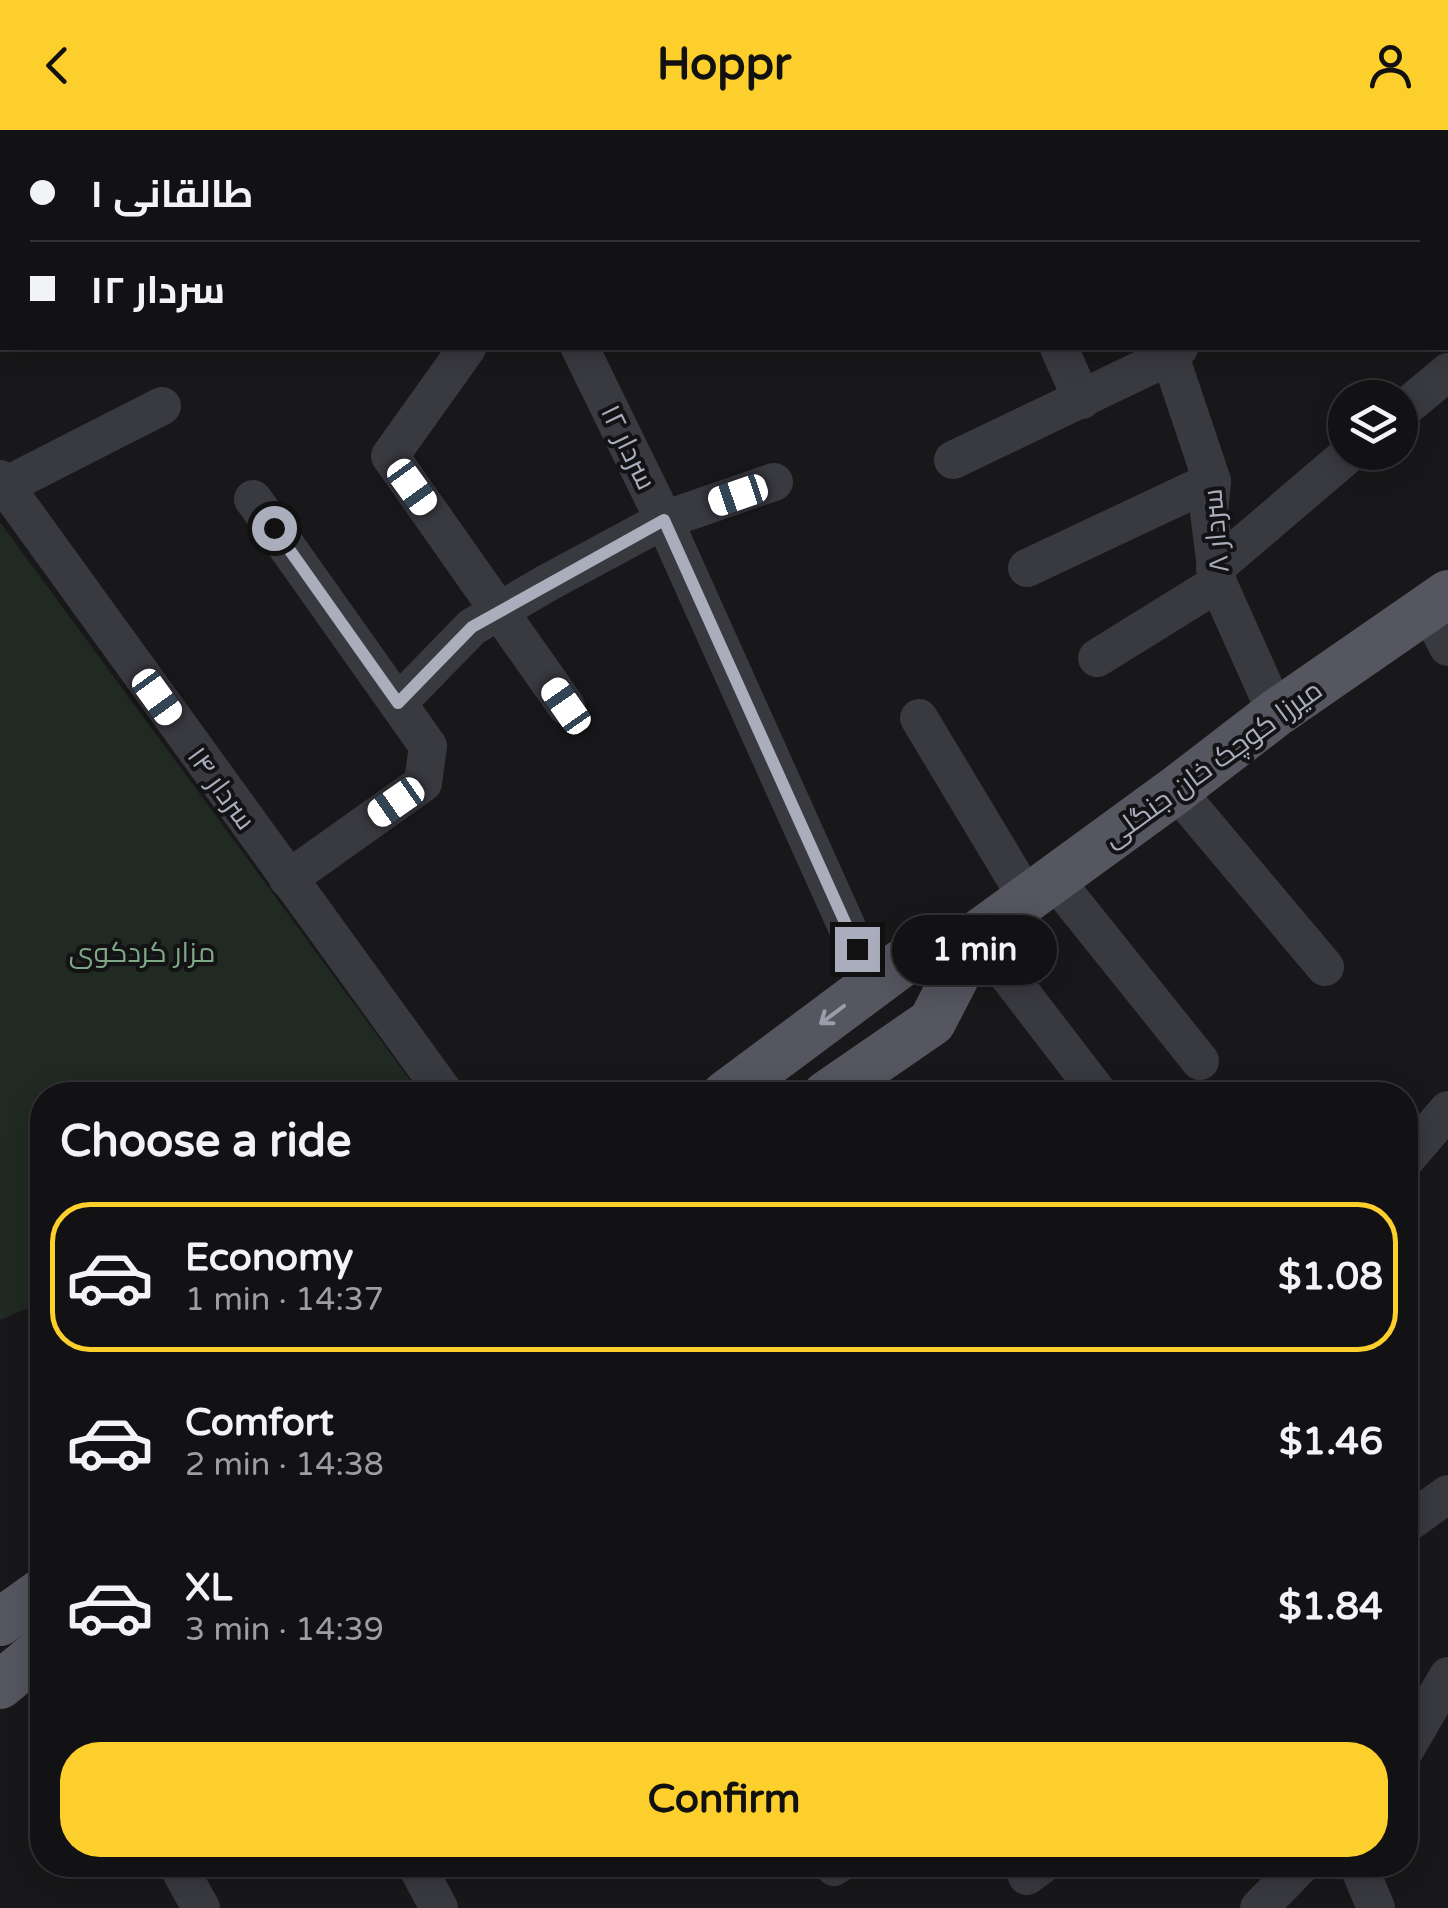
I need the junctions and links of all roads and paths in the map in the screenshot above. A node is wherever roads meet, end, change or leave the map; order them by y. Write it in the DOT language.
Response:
graph roads {
  1 [pos="466,350"];
  2 [pos="581,350"];
  3 [pos="1059,350"];
  4 [pos="1174,352"];
  5 [pos="1448,372"];
  6 [pos="1418,397"];
  7 [pos="1082,400"];
  8 [pos="162,406"];
  9 [pos="953,460"];
  10 [pos="1332,470"];
  11 [pos="1212,481"];
  12 [pos="774,482"];
  13 [pos="2,483"];
  14 [pos="253,499"];
  15 [pos="664,520"];
  16 [pos="1027,568"];
  17 [pos="1217,576"];
  18 [pos="500,610"];
  19 [pos="1442,616"];
  20 [pos="1097,658"];
  21 [pos="398,703"];
  22 [pos="566,706"];
  23 [pos="1276,714"];
  24 [pos="920,718"];
  25 [pos="1176,790"];
  26 [pos="288,878"];
  27 [pos="1040,888"];
  28 [pos="977,934"];
  29 [pos="1325,967"];
  30 [pos="873,985"];
  31 [pos="1200,1061"];
  32 [pos="437,1082"];
  33 [pos="742,1082"];
  34 [pos="848,1082"];
  35 [pos="1090,1082"];
  36 [pos="1448,1110"];
  37 [pos="1418,1145"];
  38 [pos="1448,1494"];
  39 [pos="1418,1516"];
  40 [pos="30,1601"];
  41 [pos="0,1622"];
  42 [pos="30,1660"];
  43 [pos="1448,1676"];
  44 [pos="0,1685"];
  45 [pos="1418,1728"];
  46 [pos="184,1877"];
  47 [pos="422,1877"];
  48 [pos="1285,1877"];
  49 [pos="1363,1877"];
  50 [pos="201,1908"];
  51 [pos="439,1908"];
  52 [pos="1258,1908"];
  53 [pos="1376,1908"];
  1 -- 18 [label="street"];
  2 -- 15 [label="street, سردار ۱۲"];
  3 -- 7 [label="street"];
  4 -- 7 [label="street"];
  4 -- 11 [label="street, سردار ۸"];
  5 -- 6 [label="street"];
  7 -- 9 [label="street"];
  8 -- 13 [label="street"];
  10 -- 17 [label="street"];
  11 -- 16 [label="street"];
  11 -- 17 [label="street, سردار ۸"];
  12 -- 15 [label="street"];
  13 -- 26 [label="street, سردار ۱۴"];
  14 -- 21 [label="street"];
  15 -- 18 [label="street"];
  15 -- 30 [label="street, سردار ۱۲"];
  17 -- 20 [label="street"];
  17 -- 23 [label="street, سردار ۸"];
  18 -- 21 [label="street"];
  18 -- 22 [label="street"];
  19 -- 23 [label="main road, میرزا کوچک خان جنگلی"];
  21 -- 26 [label="street"];
  23 -- 25 [label="main road, میرزا کوچک خان جنگلی"];
  24 -- 27 [label="street"];
  25 -- 27 [label="main road, میرزا کوچک خان جنگلی"];
  25 -- 29 [label="street"];
  26 -- 32 [label="street, سردار ۱۴"];
  27 -- 28 [label="main road, میرزا کوچک خان جنگلی"];
  27 -- 31 [label="street"];
  28 -- 30 [label="main road"];
  28 -- 34 [label="main road"];
  28 -- 35 [label="street"];
  30 -- 33 [label="main road, one-way"];
  36 -- 37 [label="street"];
  38 -- 39 [label="street"];
  40 -- 41 [label="main road"];
  42 -- 44 [label="main road"];
  43 -- 45 [label="street"];
  46 -- 50 [label="street"];
  47 -- 51 [label="street"];
  48 -- 52 [label="street"];
  49 -- 53 [label="street"];
}
